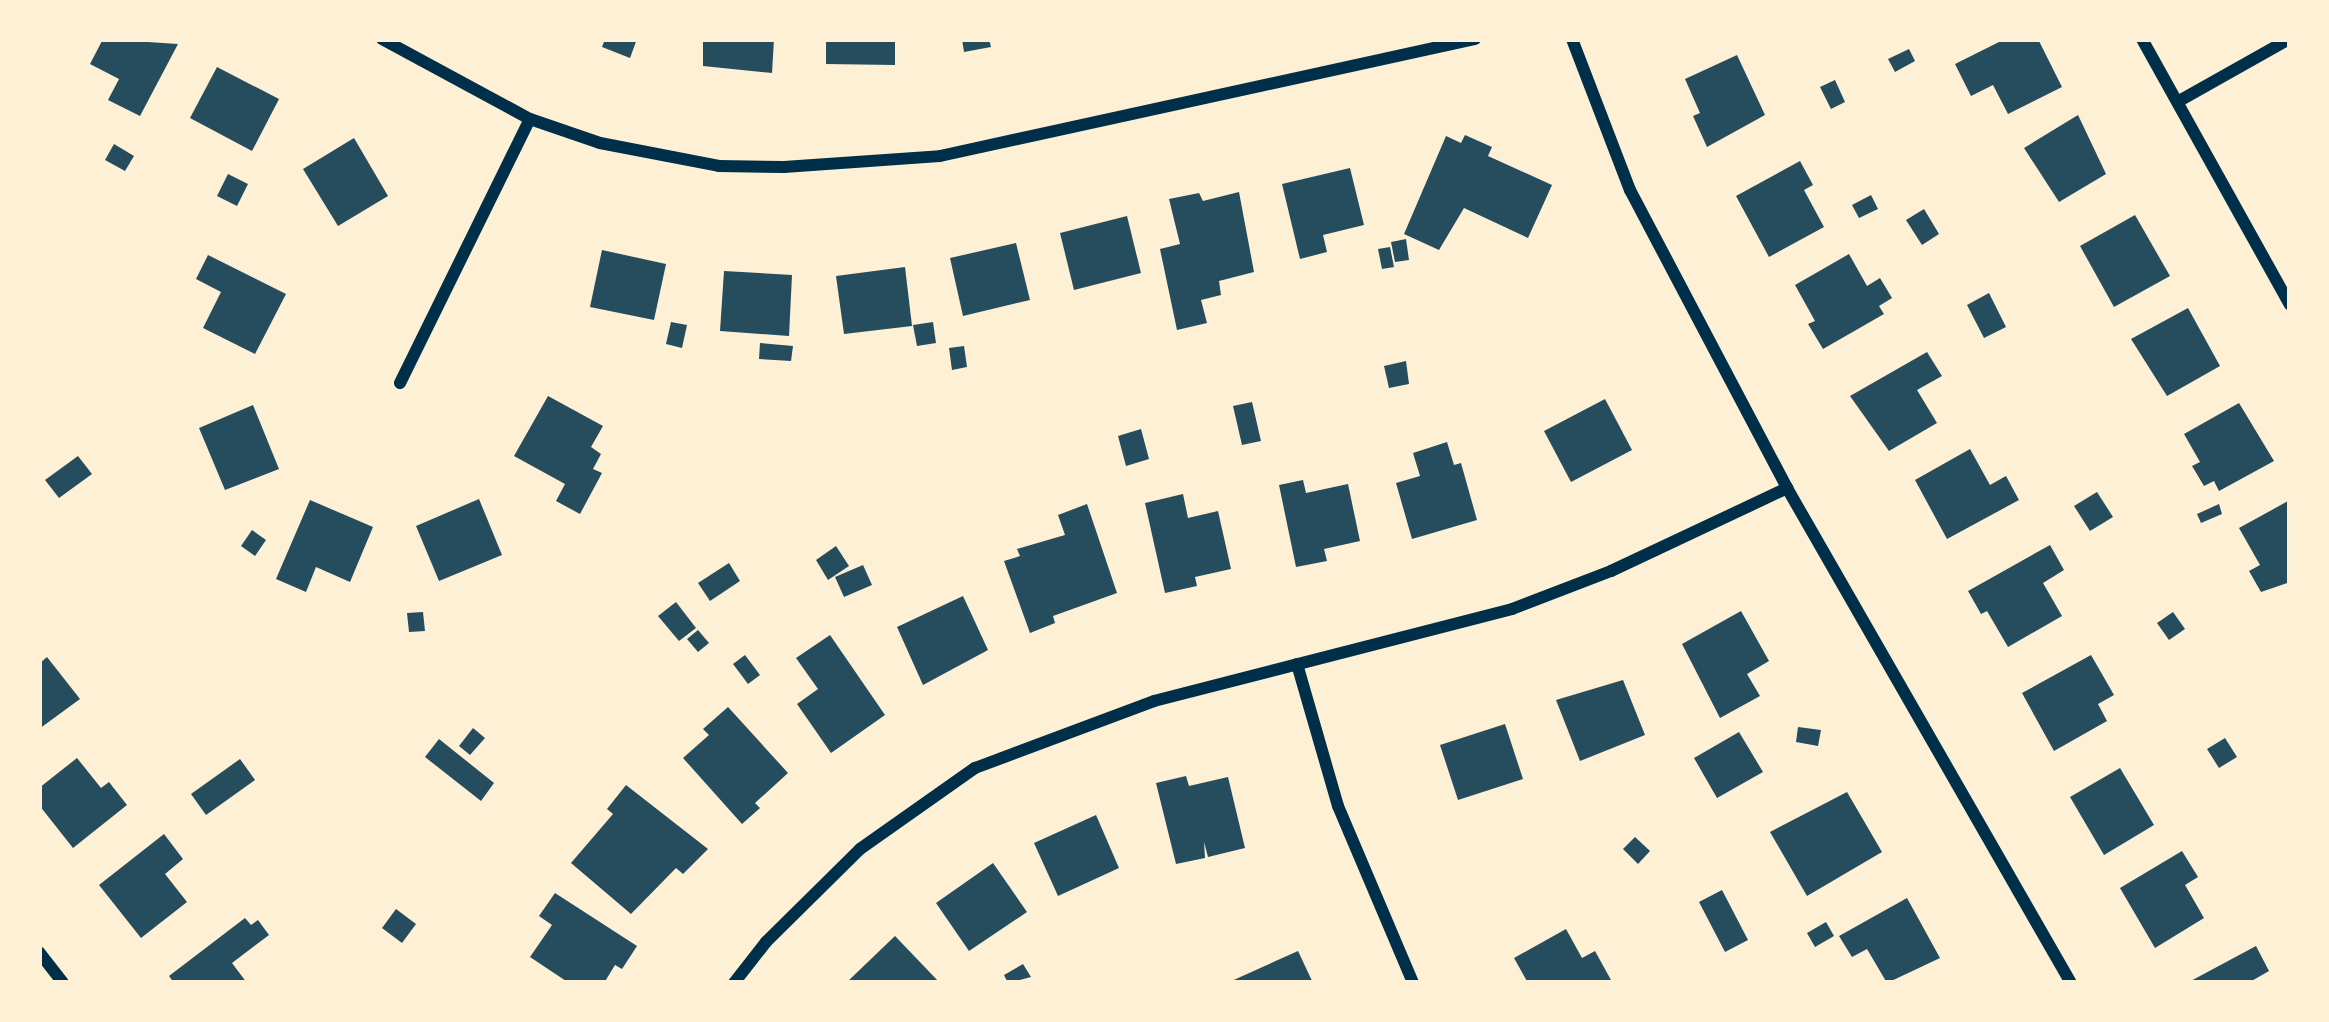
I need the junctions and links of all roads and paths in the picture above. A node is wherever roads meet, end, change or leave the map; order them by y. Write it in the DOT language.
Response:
graph roads {
  1 [pos="382,39"];
  2 [pos="1475,39"];
  3 [pos="1572,39"];
  4 [pos="2142,39"];
  5 [pos="2289,39"];
  6 [pos="2179,101"];
  7 [pos="530,119"];
  8 [pos="2290,305"];
  9 [pos="400,382"];
  10 [pos="1787,488"];
  11 [pos="1298,664"];
  12 [pos="39,952"];
  13 [pos="63,983"];
  14 [pos="734,983"];
  15 [pos="1413,983"];
  16 [pos="2071,983"];
  1 -- 7 [label="street"];
  2 -- 7 [label="street"];
  3 -- 10 [label="street"];
  4 -- 6 [label="street"];
  5 -- 6 [label="street"];
  6 -- 8 [label="street"];
  7 -- 9 [label="street"];
  10 -- 11 [label="street"];
  10 -- 16 [label="street"];
  11 -- 14 [label="street"];
  11 -- 15 [label="street"];
  12 -- 13 [label="street"];
}
